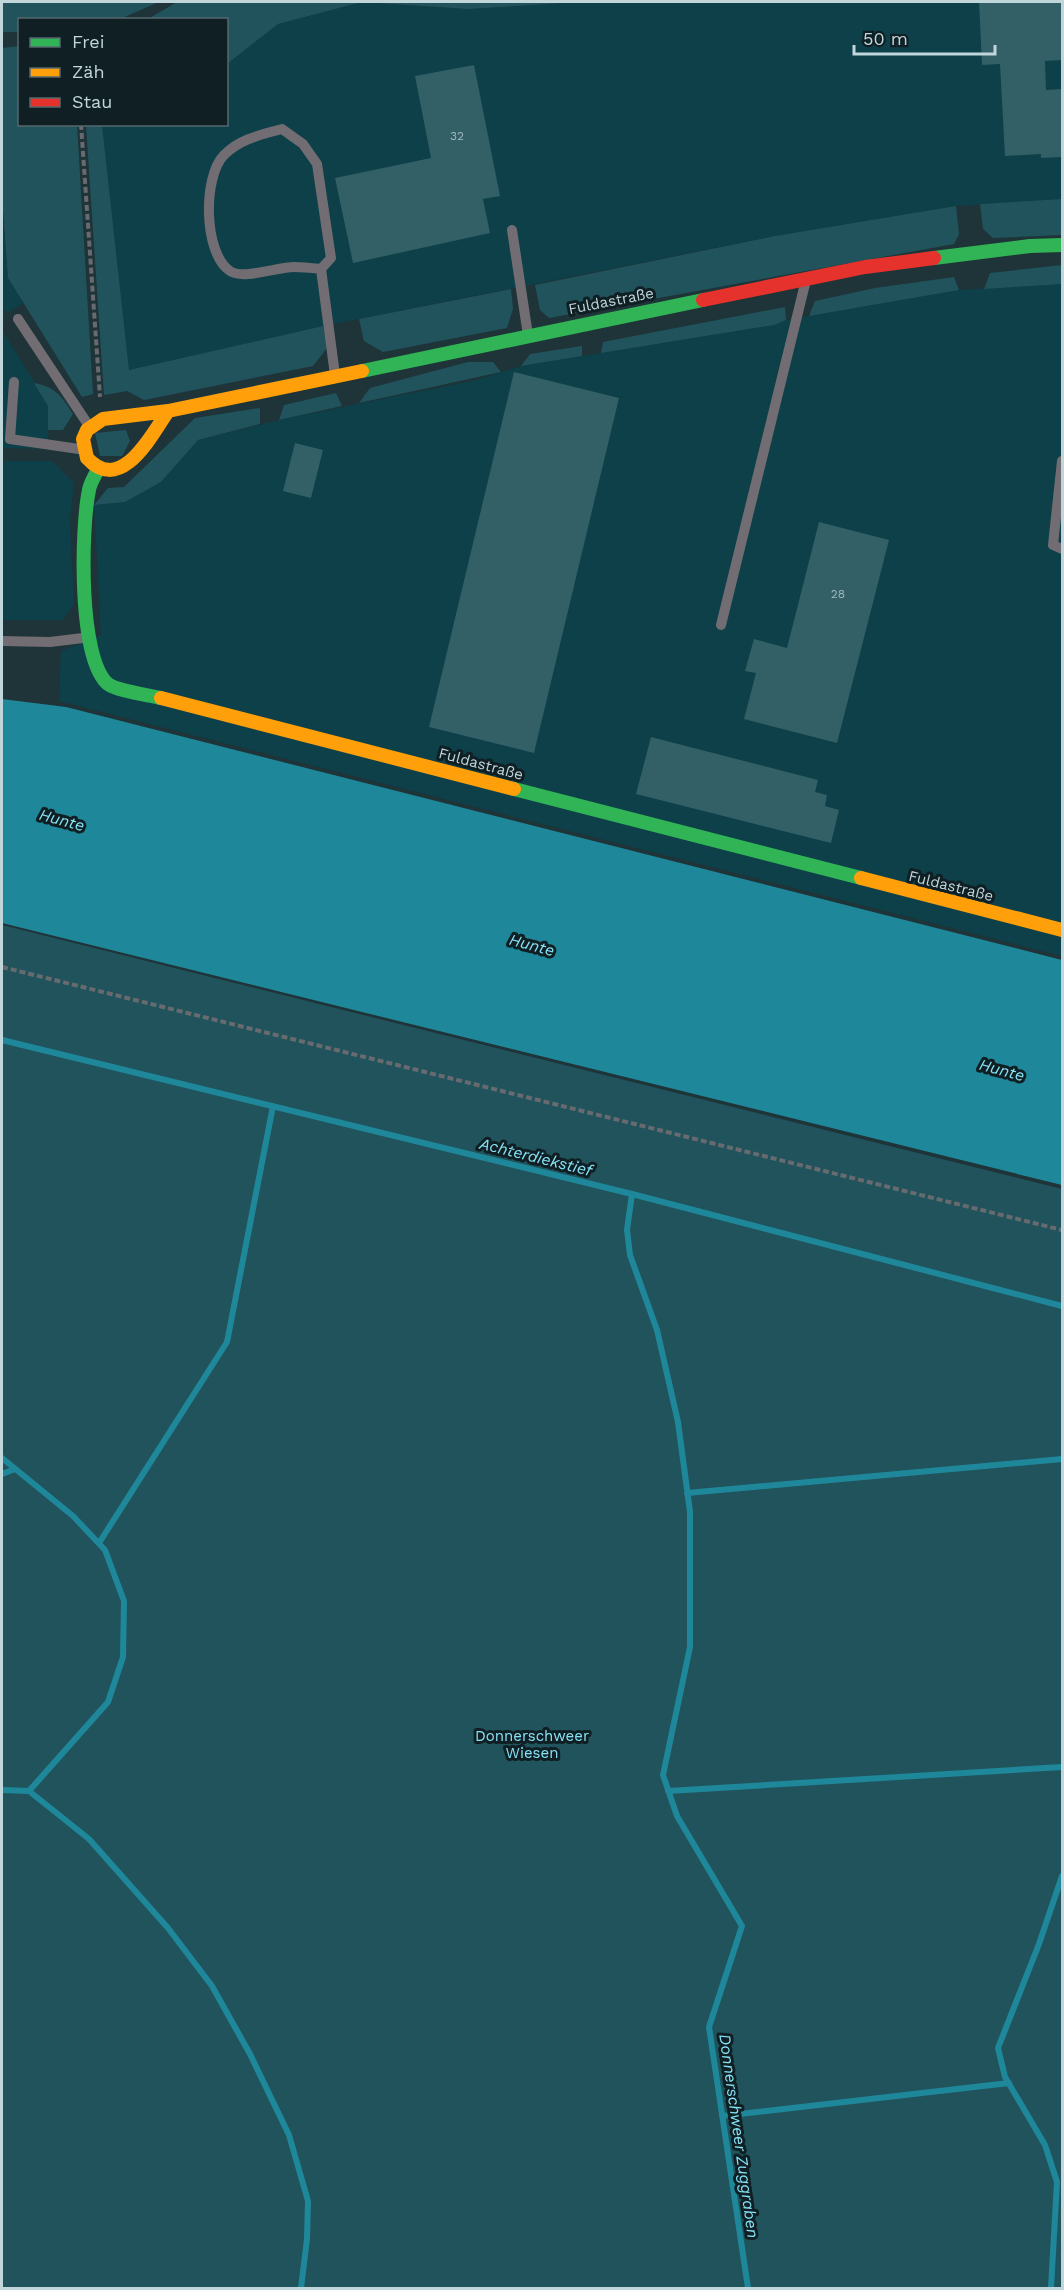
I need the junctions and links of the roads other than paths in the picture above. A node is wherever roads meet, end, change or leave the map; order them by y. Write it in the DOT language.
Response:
graph roads {
  1 [pos="512,230"];
  2 [pos="1062,245"];
  3 [pos="321,269"];
  4 [pos="806,279"];
  5 [pos="18,319"];
  6 [pos="528,335"];
  7 [pos="335,375"];
  8 [pos="14,382"];
  9 [pos="168,411"];
  10 [pos="89,427"];
  11 [pos="6,439"];
  12 [pos="82,450"];
  13 [pos="1062,461"];
  14 [pos="98,469"];
  15 [pos="1062,549"];
  16 [pos="721,625"];
  17 [pos="87,637"];
  18 [pos="2,641"];
  19 [pos="1062,930"];
  1 -- 6 [label="lane"];
  2 -- 4 [label="street, Fuldastraße"];
  3 -- 3 [label="lane"];
  3 -- 7 [label="lane"];
  4 -- 6 [label="street, Fuldastraße"];
  4 -- 16 [label="lane"];
  5 -- 10 [label="lane"];
  6 -- 7 [label="street, Fuldastraße"];
  7 -- 9 [label="street, Fuldastraße"];
  8 -- 11 [label="lane"];
  9 -- 10 [label="street, Fuldastraße"];
  9 -- 14 [label="street"];
  10 -- 12 [label="street"];
  11 -- 12 [label="lane"];
  12 -- 14 [label="street"];
  13 -- 15 [label="lane"];
  14 -- 17 [label="street, Fuldastraße"];
  17 -- 18 [label="lane"];
  17 -- 19 [label="street, Fuldastraße"];
}
